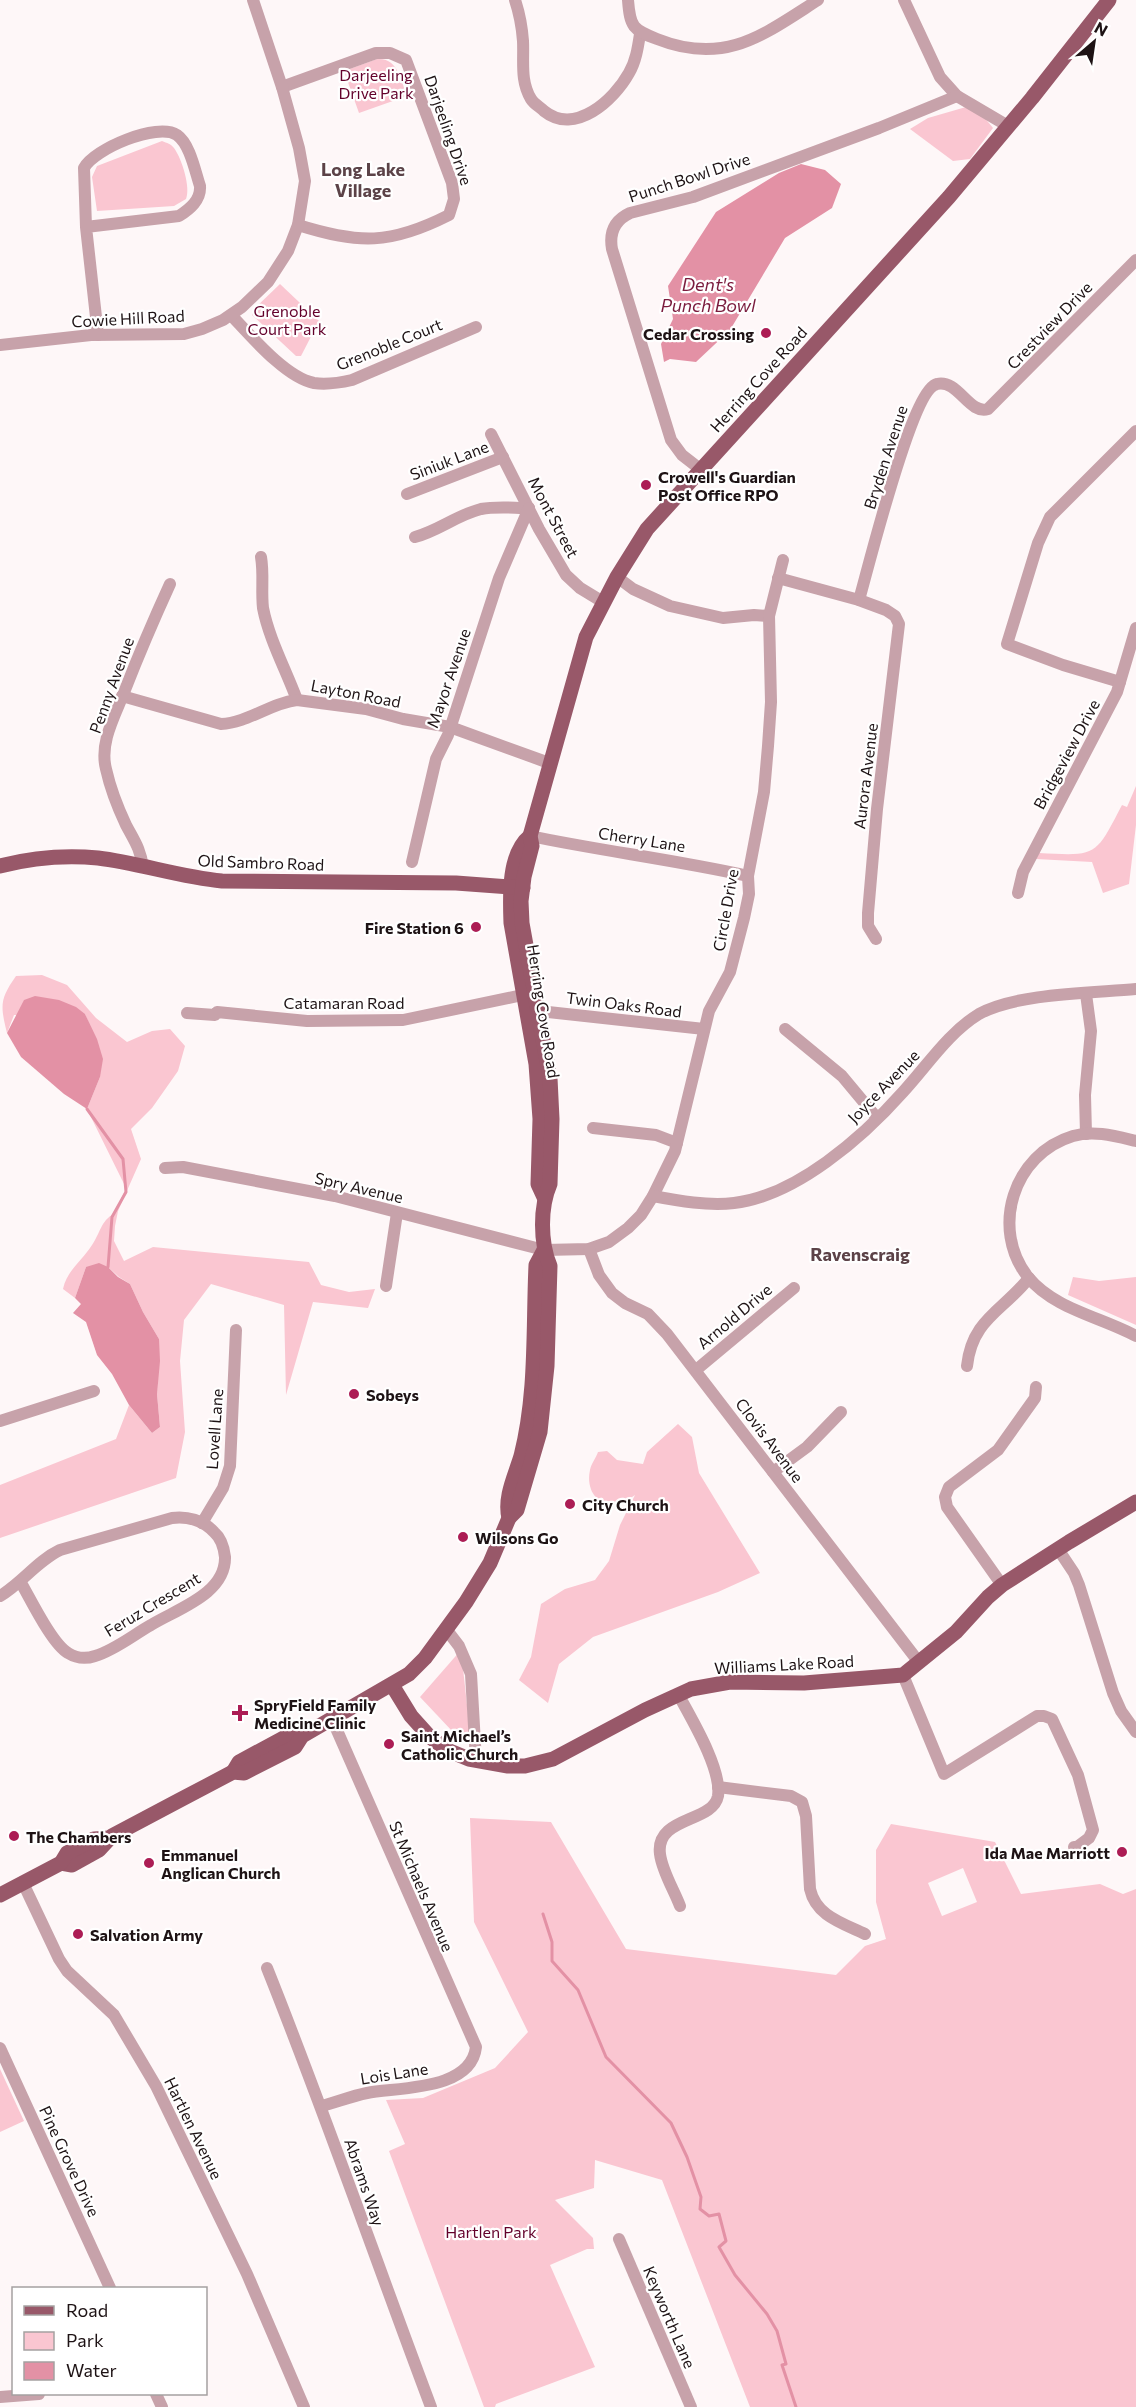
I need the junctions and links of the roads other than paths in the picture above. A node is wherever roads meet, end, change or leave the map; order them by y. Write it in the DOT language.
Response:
graph roads {
  1 [pos="253,0"];
  2 [pos="515,0"];
  3 [pos="628,0"];
  4 [pos="818,0"];
  5 [pos="904,0"];
  6 [pos="1109,0"];
  7 [pos="640,34"];
  8 [pos="285,86"];
  9 [pos="957,96"];
  10 [pos="1008,126"];
  11 [pos="298,225"];
  12 [pos="86,227"];
  13 [pos="1136,260"];
  14 [pos="231,315"];
  15 [pos="476,327"];
  16 [pos="98,335"];
  17 [pos="0,345"];
  18 [pos="985,411"];
  19 [pos="1136,431"];
  20 [pos="491,434"];
  21 [pos="503,457"];
  22 [pos="700,469"];
  23 [pos="406,494"];
  24 [pos="528,508"];
  25 [pos="415,537"];
  26 [pos="261,557"];
  27 [pos="783,560"];
  28 [pos="616,577"];
  29 [pos="778,578"];
  30 [pos="170,584"];
  31 [pos="859,600"];
  32 [pos="603,602"];
  33 [pos="769,616"];
  34 [pos="1136,628"];
  35 [pos="1120,682"];
  36 [pos="123,696"];
  37 [pos="297,700"];
  38 [pos="450,727"];
  39 [pos="549,763"];
  40 [pos="530,836"];
  41 [pos="412,862"];
  42 [pos="0,866"];
  43 [pos="143,867"];
  44 [pos="748,876"];
  45 [pos="516,888"];
  46 [pos="1018,893"];
  47 [pos="876,939"];
  48 [pos="1136,989"];
  49 [pos="530,994"];
  50 [pos="1086,994"];
  51 [pos="539,1011"];
  52 [pos="187,1014"];
  53 [pos="704,1029"];
  54 [pos="785,1029"];
  55 [pos="877,1118"];
  56 [pos="593,1128"];
  57 [pos="1086,1134"];
  58 [pos="1136,1141"];
  59 [pos="677,1143"];
  60 [pos="165,1168"];
  61 [pos="653,1196"];
  62 [pos="544,1197"];
  63 [pos="397,1212"];
  64 [pos="589,1249"];
  65 [pos="544,1250"];
  66 [pos="1029,1278"];
  67 [pos="386,1286"];
  68 [pos="794,1288"];
  69 [pos="236,1330"];
  70 [pos="1136,1336"];
  71 [pos="967,1366"];
  72 [pos="696,1370"];
  73 [pos="1036,1388"];
  74 [pos="94,1391"];
  75 [pos="842,1412"];
  76 [pos="0,1421"];
  77 [pos="773,1472"];
  78 [pos="1136,1502"];
  79 [pos="202,1523"];
  80 [pos="1058,1549"];
  81 [pos="20,1581"];
  82 [pos="1002,1585"];
  83 [pos="0,1596"];
  84 [pos="446,1629"];
  85 [pos="918,1661"];
  86 [pos="903,1675"];
  87 [pos="392,1685"];
  88 [pos="678,1694"];
  89 [pos="332,1719"];
  90 [pos="1136,1732"];
  91 [pos="476,1761"];
  92 [pos="718,1787"];
  93 [pos="1074,1847"];
  94 [pos="23,1883"];
  95 [pos="0,1895"];
  96 [pos="680,1906"];
  97 [pos="865,1934"];
  98 [pos="267,1968"];
  99 [pos="0,2048"];
  100 [pos="468,2065"];
  101 [pos="322,2106"];
  102 [pos="619,2239"];
  103 [pos="109,2287"];
  104 [pos="26,2395"];
  105 [pos="0,2397"];
  106 [pos="304,2407"];
  107 [pos="430,2407"];
  108 [pos="691,2407"];
  1 -- 8 [label="street, Cowie Hill Road"];
  2 -- 7 [label="street"];
  3 -- 7 [label="street"];
  4 -- 7 [label="street"];
  5 -- 9 [label="street"];
  6 -- 10 [label="main road, Herring Cove Road"];
  8 -- 11 [label="street, Cowie Hill Road"];
  8 -- 11 [label="street, Darjeeling Drive"];
  9 -- 10 [label="street"];
  9 -- 22 [label="street, Punch Bowl Drive"];
  10 -- 22 [label="main road, Herring Cove Road"];
  11 -- 14 [label="street, Cowie Hill Road"];
  12 -- 12 [label="street"];
  12 -- 16 [label="street"];
  13 -- 18 [label="street, Crestview Drive"];
  14 -- 15 [label="street, Grenoble Court"];
  14 -- 16 [label="street, Cowie Hill Road"];
  16 -- 17 [label="street, Cowie Hill Road"];
  18 -- 31 [label="street, Bryden Avenue"];
  19 -- 35 [label="street"];
  20 -- 21 [label="street, Mont Street"];
  21 -- 23 [label="street, Siniuk Lane"];
  21 -- 24 [label="street, Mont Street"];
  22 -- 28 [label="main road, Herring Cove Road"];
  24 -- 25 [label="street"];
  24 -- 32 [label="street, Mont Street"];
  24 -- 38 [label="street, Mayor Avenue"];
  26 -- 37 [label="street"];
  27 -- 29 [label="street, Circle Drive"];
  28 -- 32 [label="main road, Herring Cove Road"];
  28 -- 33 [label="street"];
  29 -- 31 [label="street"];
  29 -- 33 [label="street, Circle Drive"];
  30 -- 36 [label="street, Penny Avenue"];
  31 -- 47 [label="street, Aurora Avenue"];
  32 -- 39 [label="main road, Herring Cove Road"];
  33 -- 44 [label="street, Circle Drive"];
  34 -- 35 [label="street, Bridgeview Drive"];
  35 -- 46 [label="street, Bridgeview Drive"];
  36 -- 37 [label="street, Layton Road"];
  36 -- 43 [label="street, Penny Avenue"];
  37 -- 38 [label="street, Layton Road"];
  38 -- 39 [label="street, Layton Road"];
  38 -- 41 [label="street, Mayor Avenue"];
  39 -- 40 [label="main road, Herring Cove Road"];
  40 -- 44 [label="street, Cherry Lane"];
  40 -- 45 [label="main road, Herring Cove Road"];
  42 -- 43 [label="main road, Old Sambro Road"];
  43 -- 45 [label="main road, Old Sambro Road"];
  44 -- 53 [label="street, Circle Drive"];
  45 -- 49 [label="main road, Herring Cove Road"];
  48 -- 50 [label="street, Joyce Avenue"];
  49 -- 51 [label="main road, Herring Cove Road"];
  49 -- 52 [label="street, Catamaran Road"];
  49 -- 62 [label="main road, Herring Cove Road"];
  50 -- 55 [label="street, Joyce Avenue"];
  50 -- 57 [label="street"];
  51 -- 53 [label="street, Twin Oaks Road"];
  51 -- 62 [label="main road, Herring Cove Road"];
  53 -- 59 [label="street, Circle Drive"];
  54 -- 55 [label="street"];
  55 -- 61 [label="street, Joyce Avenue"];
  56 -- 59 [label="street"];
  57 -- 58 [label="street"];
  57 -- 66 [label="street"];
  59 -- 61 [label="street, Circle Drive"];
  60 -- 63 [label="street, Spry Avenue"];
  61 -- 64 [label="street, Circle Drive"];
  62 -- 65 [label="main road, Herring Cove Road"];
  63 -- 65 [label="street, Spry Avenue"];
  63 -- 67 [label="street"];
  64 -- 65 [label="street, Circle Drive"];
  64 -- 72 [label="street, Clovis Avenue"];
  65 -- 84 [label="main road, Herring Cove Road"];
  66 -- 70 [label="street"];
  66 -- 71 [label="street"];
  68 -- 72 [label="street, Arnold Drive"];
  69 -- 79 [label="street, Lovell Lane"];
  72 -- 77 [label="street, Clovis Avenue"];
  73 -- 82 [label="street"];
  74 -- 76 [label="street"];
  75 -- 77 [label="street"];
  77 -- 85 [label="street, Clovis Avenue"];
  78 -- 80 [label="main road"];
  79 -- 81 [label="street"];
  79 -- 81 [label="street, Feruz Crescent"];
  80 -- 82 [label="main road"];
  80 -- 90 [label="street"];
  81 -- 83 [label="street"];
  82 -- 85 [label="main road"];
  84 -- 87 [label="main road, Herring Cove Road"];
  84 -- 91 [label="street"];
  85 -- 86 [label="main road"];
  86 -- 88 [label="main road, Williams Lake Road"];
  86 -- 93 [label="street"];
  87 -- 89 [label="main road, Herring Cove Road"];
  87 -- 91 [label="main road, Williams Lake Road"];
  88 -- 91 [label="main road, Williams Lake Road"];
  88 -- 92 [label="street"];
  89 -- 94 [label="main road, Herring Cove Road"];
  89 -- 100 [label="street, St Michaels Avenue"];
  92 -- 96 [label="street"];
  92 -- 97 [label="street"];
  94 -- 95 [label="main road, Herring Cove Road"];
  94 -- 106 [label="street, Hartlen Avenue"];
  98 -- 101 [label="street, Abrams Way"];
  99 -- 103 [label="street, Pine Grove Drive"];
  100 -- 101 [label="street, Lois Lane"];
  101 -- 107 [label="street, Abrams Way"];
  102 -- 108 [label="street, Keyworth Lane"];
  104 -- 105 [label="street"];
}
